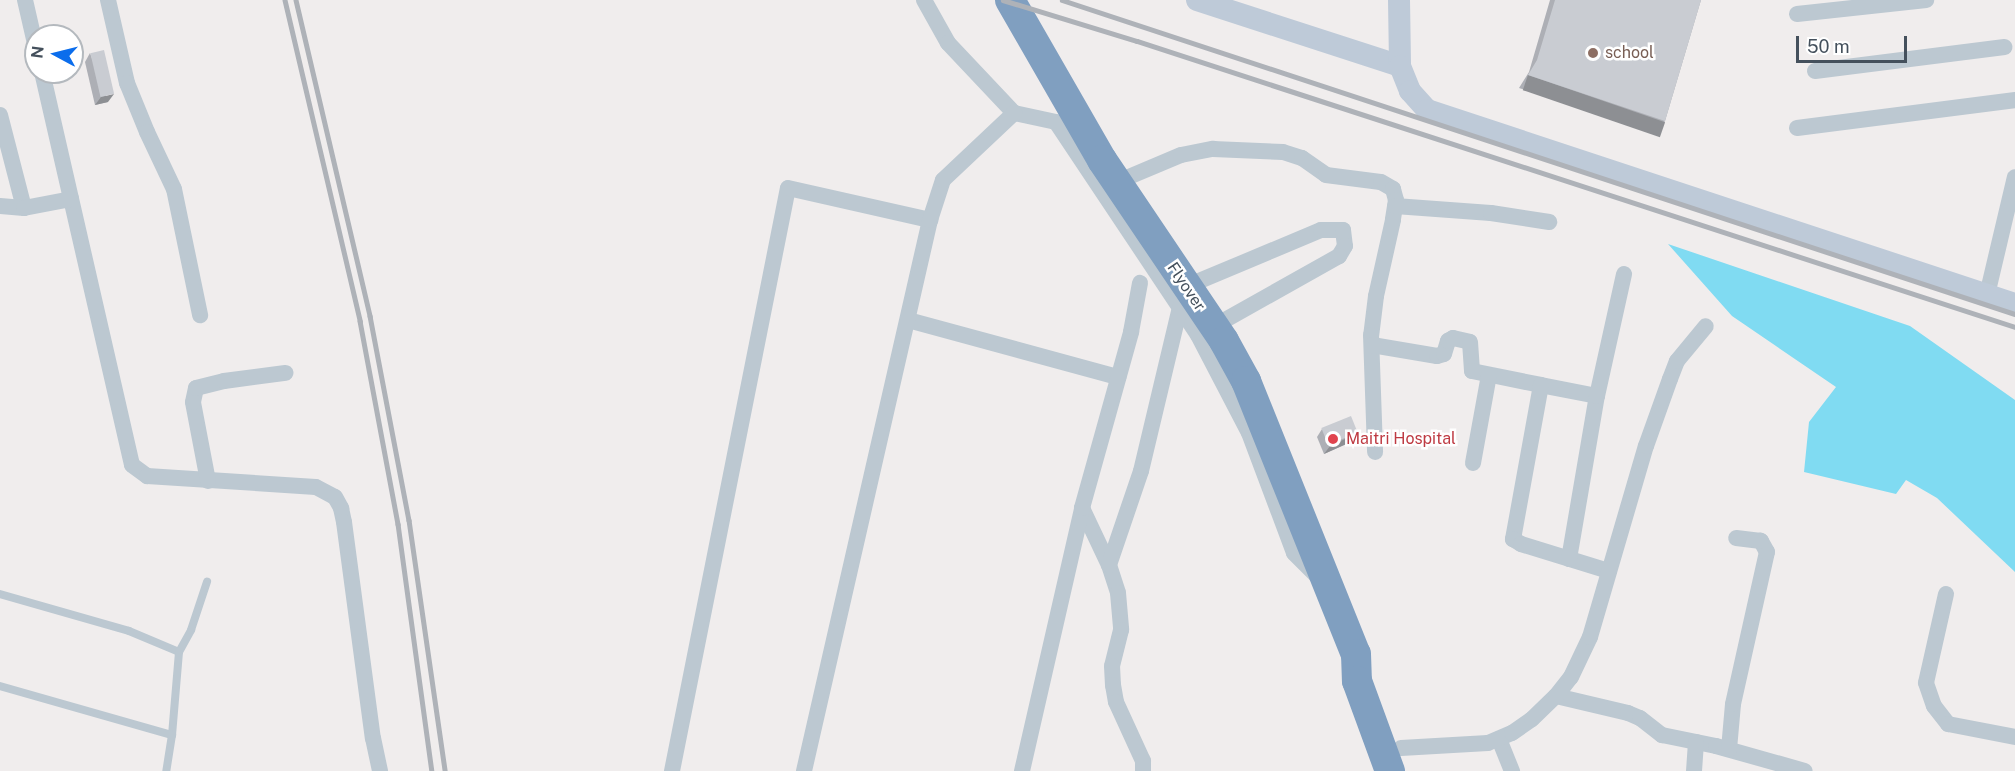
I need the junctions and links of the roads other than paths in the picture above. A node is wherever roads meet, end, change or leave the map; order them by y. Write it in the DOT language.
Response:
graph roads {
  1 [pos="25,0"];
  2 [pos="108,0"];
  3 [pos="924,0"];
  4 [pos="1010,0"];
  5 [pos="1197,0"];
  6 [pos="1399,0"];
  7 [pos="1926,0"];
  8 [pos="1797,14"];
  9 [pos="30,24"];
  10 [pos="2004,47"];
  11 [pos="1400,66"];
  12 [pos="1815,71"];
  13 [pos="45,84"];
  14 [pos="2015,100"];
  15 [pos="1014,113"];
  16 [pos="0,115"];
  17 [pos="1797,128"];
  18 [pos="2015,177"];
  19 [pos="1100,189"];
  20 [pos="71,199"];
  21 [pos="0,206"];
  22 [pos="1395,206"];
  23 [pos="24,208"];
  24 [pos="930,220"];
  25 [pos="1549,222"];
  26 [pos="1624,274"];
  27 [pos="1140,283"];
  28 [pos="1987,295"];
  29 [pos="1176,300"];
  30 [pos="2015,304"];
  31 [pos="200,315"];
  32 [pos="908,320"];
  33 [pos="1706,326"];
  34 [pos="1198,335"];
  35 [pos="1372,345"];
  36 [pos="285,373"];
  37 [pos="1489,375"];
  38 [pos="1119,377"];
  39 [pos="1541,385"];
  40 [pos="1597,396"];
  41 [pos="1375,452"];
  42 [pos="1473,463"];
  43 [pos="208,481"];
  44 [pos="1082,508"];
  45 [pos="1736,538"];
  46 [pos="1569,559"];
  47 [pos="1109,565"];
  48 [pos="1609,571"];
  49 [pos="207,582"];
  50 [pos="1331,590"];
  51 [pos="0,594"];
  52 [pos="1946,594"];
  53 [pos="179,652"];
  54 [pos="0,686"];
  55 [pos="1556,696"];
  56 [pos="172,735"];
  57 [pos="2015,737"];
  58 [pos="1499,739"];
  59 [pos="1696,742"];
  60 [pos="1730,749"];
  61 [pos="1400,763"];
  62 [pos="166,771"];
  63 [pos="380,771"];
  64 [pos="672,771"];
  65 [pos="804,771"];
  66 [pos="1022,771"];
  67 [pos="1143,771"];
  68 [pos="1512,771"];
  69 [pos="1694,771"];
  70 [pos="1805,771"];
  1 -- 9 [label="street"];
  2 -- 31 [label="street"];
  3 -- 15 [label="street"];
  4 -- 50 [label="highway, Flyover"];
  5 -- 11 [label="street"];
  6 -- 11 [label="street"];
  7 -- 8 [label="street"];
  10 -- 12 [label="street"];
  11 -- 28 [label="street"];
  13 -- 20 [label="street"];
  14 -- 17 [label="street"];
  15 -- 19 [label="street"];
  15 -- 24 [label="street"];
  16 -- 23 [label="street"];
  18 -- 28 [label="street"];
  19 -- 22 [label="street"];
  19 -- 29 [label="street"];
  20 -- 23 [label="street"];
  20 -- 43 [label="street"];
  21 -- 23 [label="street"];
  22 -- 25 [label="street"];
  22 -- 35 [label="street"];
  24 -- 32 [label="street"];
  24 -- 64 [label="street"];
  26 -- 40 [label="street"];
  27 -- 38 [label="street"];
  28 -- 30 [label="street"];
  29 -- 34 [label="street"];
  29 -- 34 [label="street"];
  29 -- 47 [label="street"];
  32 -- 38 [label="street"];
  32 -- 65 [label="street"];
  33 -- 48 [label="street"];
  34 -- 50 [label="street"];
  35 -- 37 [label="street"];
  35 -- 41 [label="street"];
  36 -- 43 [label="street"];
  37 -- 39 [label="street"];
  37 -- 42 [label="street"];
  38 -- 44 [label="street"];
  39 -- 40 [label="street"];
  39 -- 46 [label="street"];
  40 -- 46 [label="street"];
  43 -- 63 [label="street"];
  44 -- 47 [label="street"];
  44 -- 66 [label="street"];
  45 -- 60 [label="street"];
  46 -- 48 [label="street"];
  47 -- 67 [label="street"];
  48 -- 55 [label="street"];
  49 -- 53 [label="lane"];
  50 -- 61 [label="highway, Flyover"];
  51 -- 53 [label="lane"];
  52 -- 57 [label="street"];
  53 -- 56 [label="lane"];
  54 -- 56 [label="lane"];
  55 -- 58 [label="street"];
  55 -- 59 [label="street"];
  56 -- 62 [label="lane"];
  58 -- 61 [label="street"];
  58 -- 68 [label="street"];
  59 -- 60 [label="street"];
  59 -- 69 [label="street"];
  60 -- 70 [label="street"];
}
